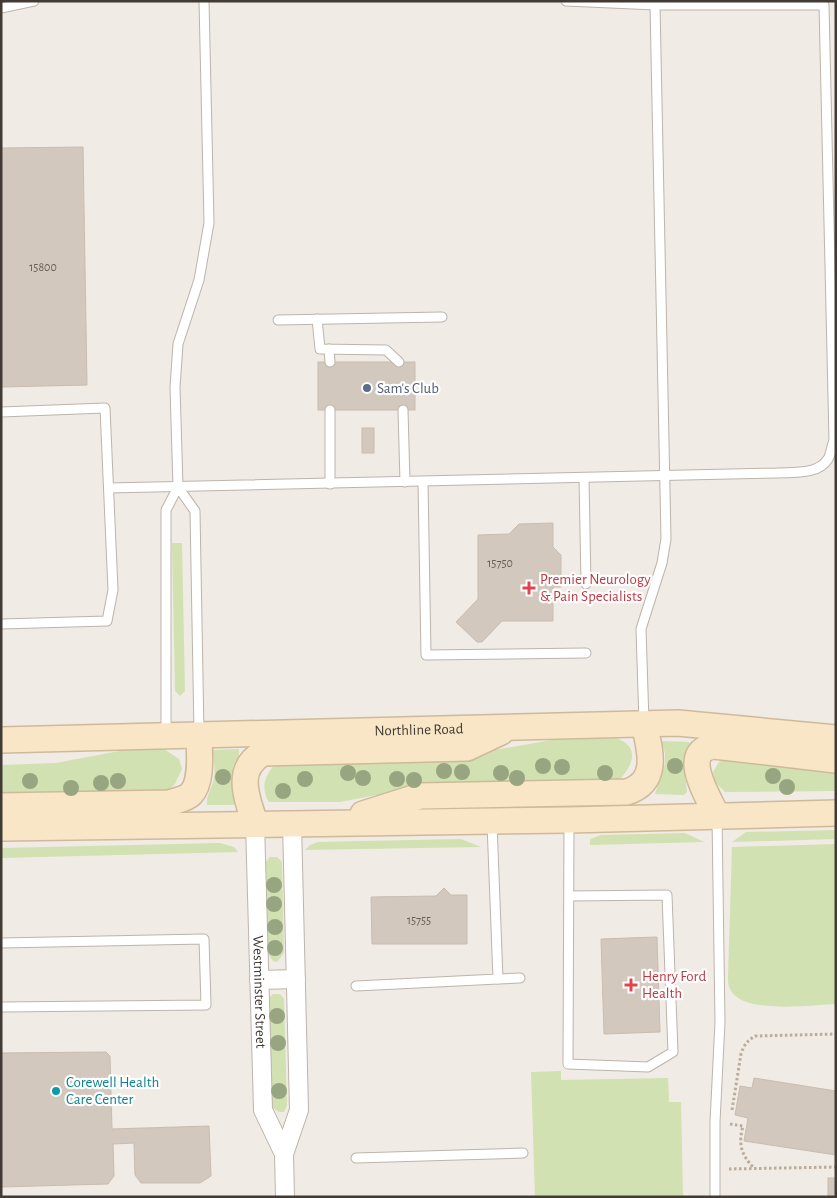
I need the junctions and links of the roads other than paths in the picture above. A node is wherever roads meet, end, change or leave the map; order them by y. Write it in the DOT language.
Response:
graph roads {
  1 [pos="34,1"];
  2 [pos="204,1"];
  3 [pos="566,1"];
  4 [pos="655,5"];
  5 [pos="1,8"];
  6 [pos="442,317"];
  7 [pos="317,319"];
  8 [pos="278,320"];
  9 [pos="329,349"];
  10 [pos="330,362"];
  11 [pos="399,362"];
  12 [pos="330,410"];
  13 [pos="403,410"];
  14 [pos="1,412"];
  15 [pos="666,476"];
  16 [pos="584,478"];
  17 [pos="405,482"];
  18 [pos="423,482"];
  19 [pos="330,484"];
  20 [pos="178,487"];
  21 [pos="109,488"];
  22 [pos="586,584"];
  23 [pos="1,624"];
  24 [pos="586,652"];
  25 [pos="644,724"];
  26 [pos="513,727"];
  27 [pos="166,736"];
  28 [pos="199,736"];
  29 [pos="836,738"];
  30 [pos="1,740"];
  31 [pos="836,760"];
  32 [pos="1,806"];
  33 [pos="836,813"];
  34 [pos="717,816"];
  35 [pos="492,820"];
  36 [pos="569,820"];
  37 [pos="254,823"];
  38 [pos="292,823"];
  39 [pos="335,823"];
  40 [pos="1,828"];
  41 [pos="569,896"];
  42 [pos="1,943"];
  43 [pos="520,978"];
  44 [pos="296,979"];
  45 [pos="498,979"];
  46 [pos="259,980"];
  47 [pos="356,986"];
  48 [pos="1,1007"];
  49 [pos="523,1153"];
  50 [pos="284,1154"];
  51 [pos="356,1158"];
  52 [pos="285,1197"];
  53 [pos="715,1197"];
  1 -- 5 [label="lane"];
  2 -- 20 [label="lane"];
  3 -- 4 [label="lane"];
  4 -- 15 [label="lane"];
  4 -- 15 [label="lane"];
  6 -- 7 [label="lane"];
  7 -- 8 [label="lane"];
  7 -- 9 [label="lane"];
  9 -- 10 [label="lane"];
  9 -- 11 [label="lane"];
  12 -- 19 [label="lane"];
  13 -- 17 [label="lane"];
  14 -- 21 [label="lane"];
  15 -- 16 [label="lane"];
  15 -- 25 [label="lane"];
  16 -- 18 [label="lane"];
  16 -- 22 [label="lane"];
  17 -- 18 [label="lane"];
  17 -- 19 [label="lane"];
  18 -- 24 [label="lane"];
  19 -- 20 [label="lane"];
  20 -- 21 [label="lane"];
  20 -- 27 [label="lane"];
  20 -- 28 [label="lane"];
  21 -- 23 [label="lane"];
  25 -- 26 [label="main road, Northline Road"];
  25 -- 29 [label="main road, Northline Road"];
  25 -- 39 [label="main road"];
  26 -- 28 [label="main road, Northline Road"];
  26 -- 37 [label="main road"];
  27 -- 28 [label="main road, Northline Road"];
  27 -- 30 [label="main road, Northline Road"];
  28 -- 32 [label="main road"];
  31 -- 34 [label="main road"];
  33 -- 34 [label="main road"];
  34 -- 36 [label="main road"];
  34 -- 53 [label="lane"];
  35 -- 36 [label="main road"];
  35 -- 39 [label="main road"];
  35 -- 45 [label="lane"];
  36 -- 41 [label="lane"];
  37 -- 38 [label="main road"];
  37 -- 40 [label="main road"];
  37 -- 46 [label="street, Westminster Street"];
  38 -- 39 [label="main road"];
  38 -- 44 [label="street, Westminster Street"];
  41 -- 41 [label="lane"];
  42 -- 48 [label="lane"];
  43 -- 45 [label="lane"];
  44 -- 46 [label="street"];
  44 -- 50 [label="street, Westminster Street"];
  45 -- 47 [label="lane"];
  46 -- 50 [label="street, Westminster Street"];
  49 -- 51 [label="lane"];
  50 -- 52 [label="street, Westminster Street"];
}
